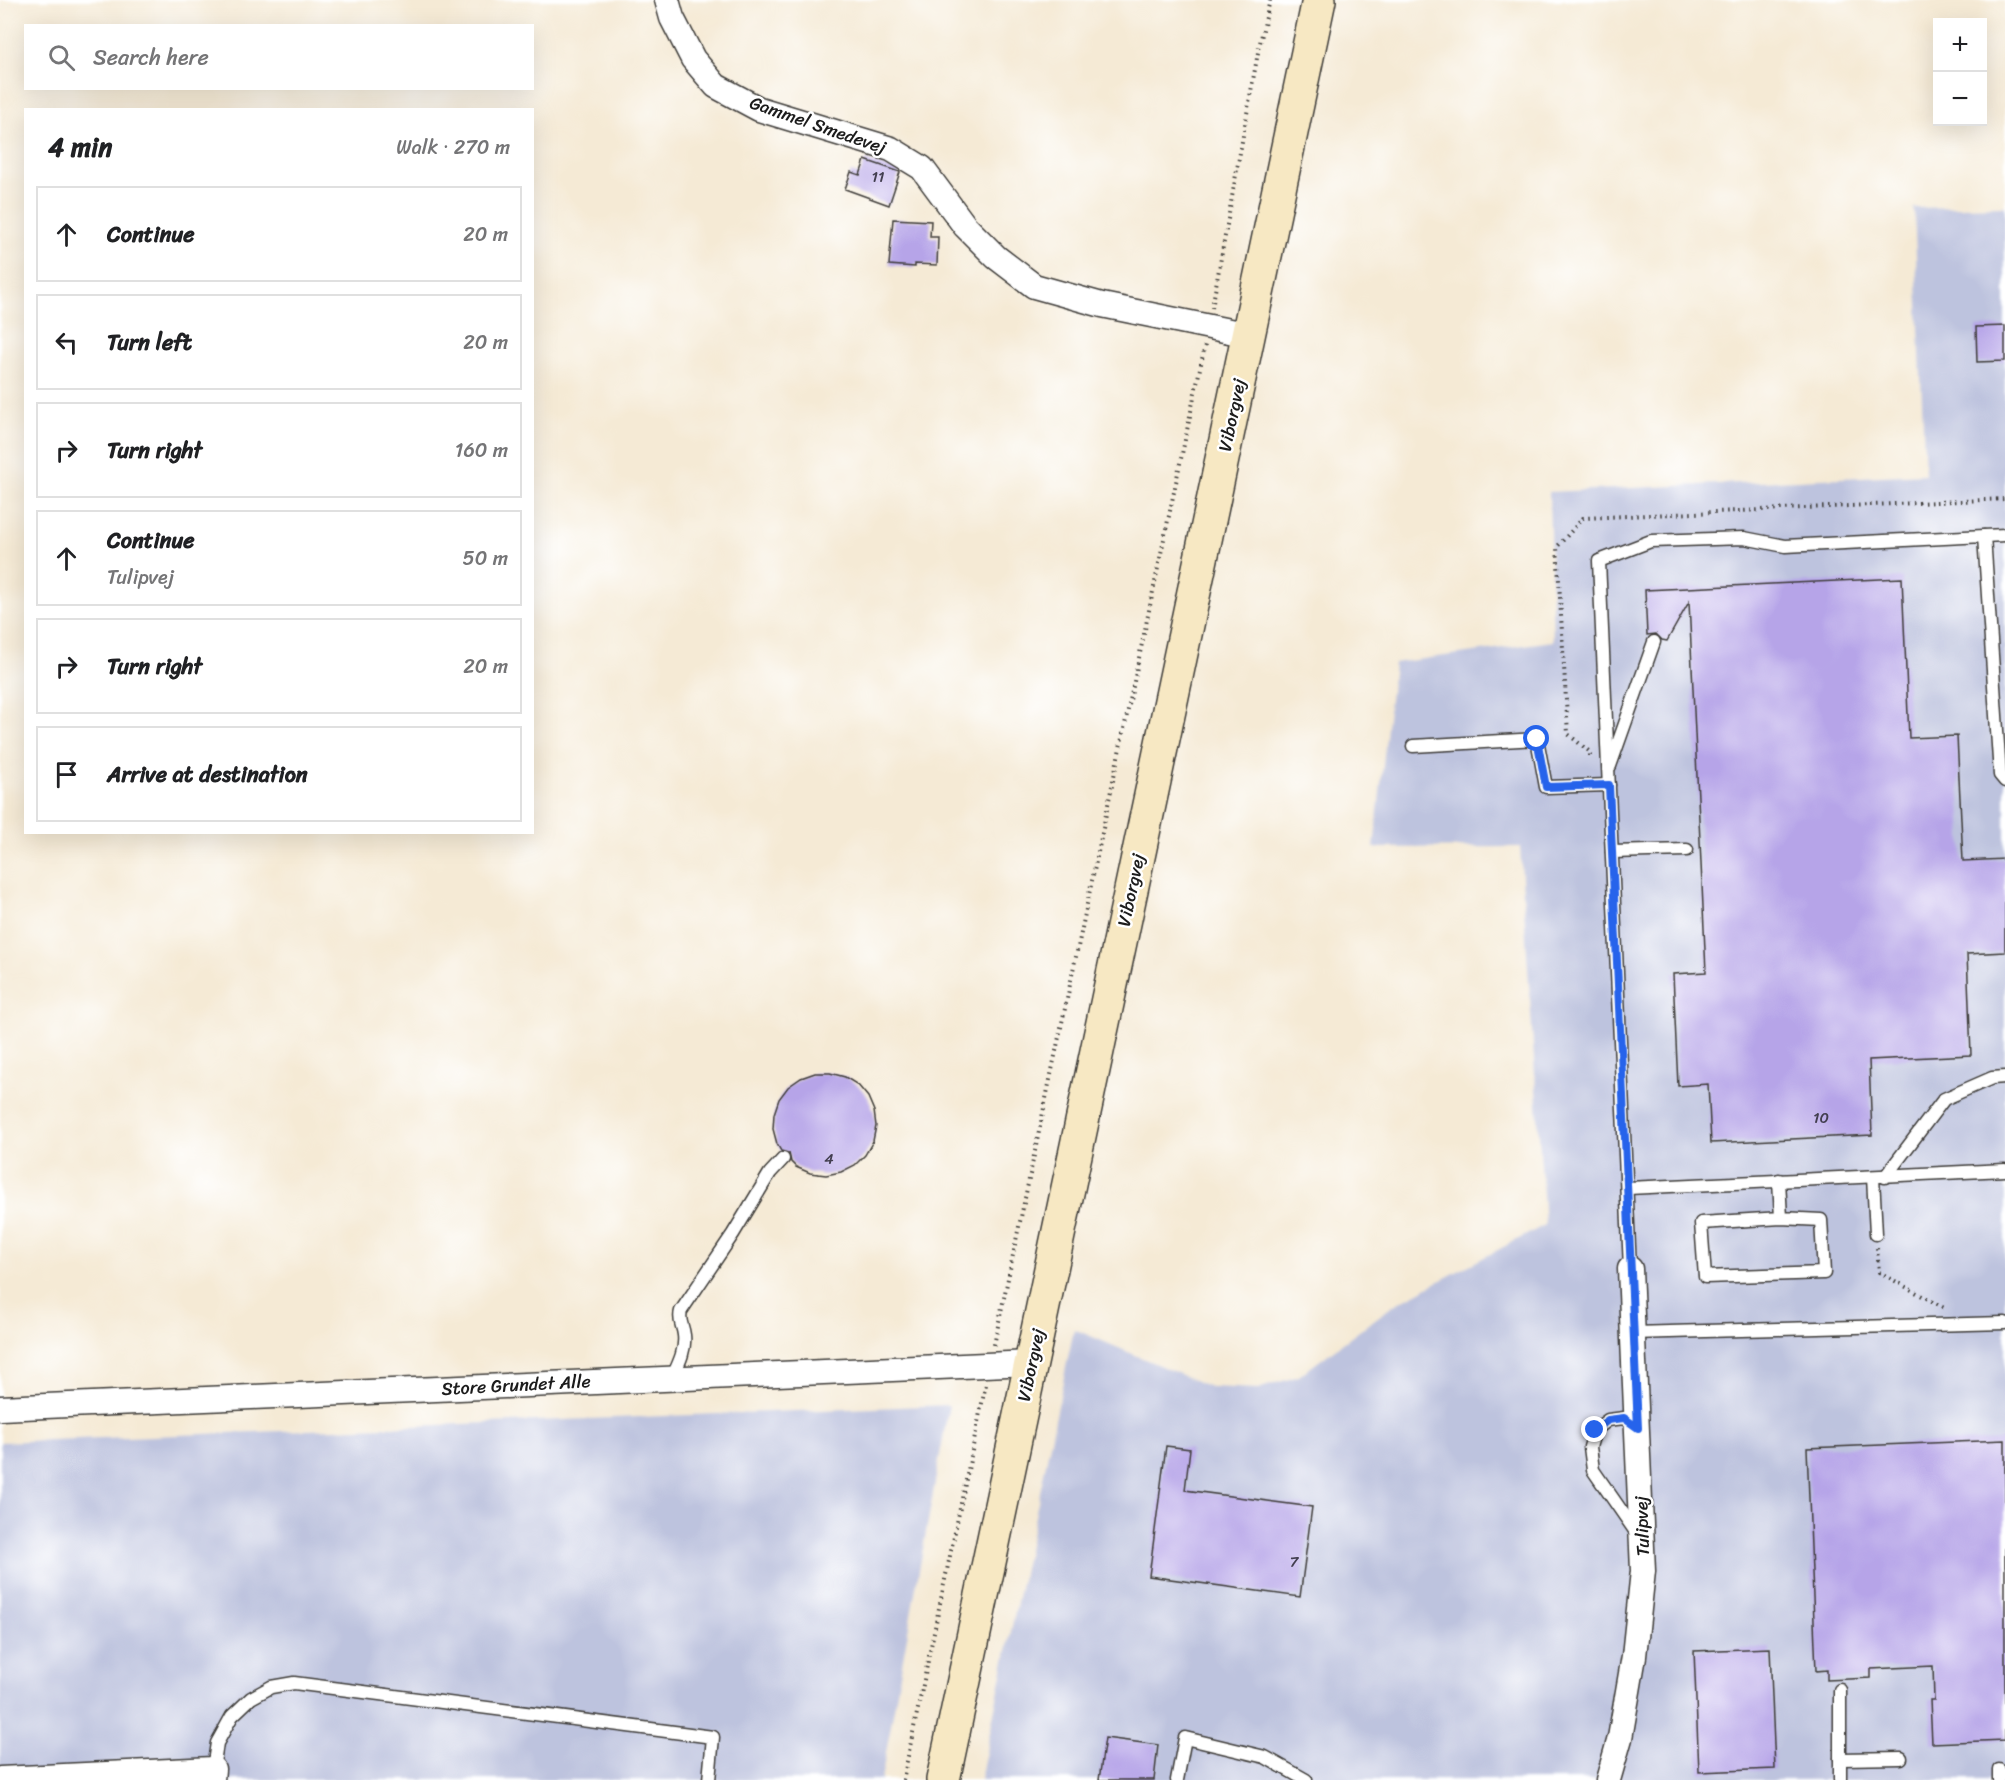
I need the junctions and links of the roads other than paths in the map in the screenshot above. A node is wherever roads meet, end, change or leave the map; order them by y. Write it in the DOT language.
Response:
graph roads {
  1 [pos="667,0"];
  2 [pos="1319,0"];
  3 [pos="1249,335"];
  4 [pos="2005,535"];
  5 [pos="1984,536"];
  6 [pos="1654,642"];
  7 [pos="1413,746"];
  8 [pos="1608,779"];
  9 [pos="2005,781"];
  10 [pos="1687,850"];
  11 [pos="1612,852"];
  12 [pos="2005,1077"];
  13 [pos="783,1159"];
  14 [pos="2005,1170"];
  15 [pos="1879,1177"];
  16 [pos="1779,1180"];
  17 [pos="1628,1188"];
  18 [pos="1781,1218"];
  19 [pos="1876,1234"];
  20 [pos="1630,1269"];
  21 [pos="2005,1323"];
  22 [pos="1633,1334"];
  23 [pos="1031,1363"];
  24 [pos="672,1378"];
  25 [pos="0,1408"];
  26 [pos="1638,1428"];
  27 [pos="1642,1541"];
  28 [pos="1840,1690"];
  29 [pos="1901,1758"];
  30 [pos="1840,1759"];
  31 [pos="212,1775"];
  32 [pos="0,1779"];
  33 [pos="709,1780"];
  34 [pos="943,1780"];
  35 [pos="1177,1780"];
  36 [pos="1306,1780"];
  37 [pos="1608,1780"];
  38 [pos="1840,1780"];
  1 -- 3 [label="street, Gammel Smedevej"];
  2 -- 3 [label="street, Viborgvej"];
  3 -- 23 [label="street, Viborgvej"];
  4 -- 5 [label="lane"];
  5 -- 8 [label="lane"];
  5 -- 9 [label="lane"];
  6 -- 8 [label="lane"];
  7 -- 8 [label="lane"];
  8 -- 11 [label="lane"];
  10 -- 11 [label="lane"];
  11 -- 17 [label="lane"];
  12 -- 15 [label="lane"];
  13 -- 24 [label="lane"];
  14 -- 15 [label="lane"];
  15 -- 16 [label="lane"];
  15 -- 19 [label="lane"];
  16 -- 17 [label="lane"];
  16 -- 18 [label="lane"];
  17 -- 20 [label="lane"];
  18 -- 18 [label="lane"];
  20 -- 22 [label="street, Tulipvej"];
  21 -- 22 [label="lane"];
  22 -- 26 [label="street, Tulipvej"];
  23 -- 24 [label="street, Store Grundet Alle"];
  23 -- 34 [label="street, Viborgvej"];
  24 -- 25 [label="street, Store Grundet Alle"];
  26 -- 27 [label="street, Tulipvej"];
  26 -- 27 [label="lane"];
  27 -- 37 [label="street, Tulipvej"];
  28 -- 30 [label="lane"];
  29 -- 30 [label="lane"];
  30 -- 38 [label="lane"];
  31 -- 32 [label="street"];
  31 -- 33 [label="lane"];
  35 -- 36 [label="lane"];
}
